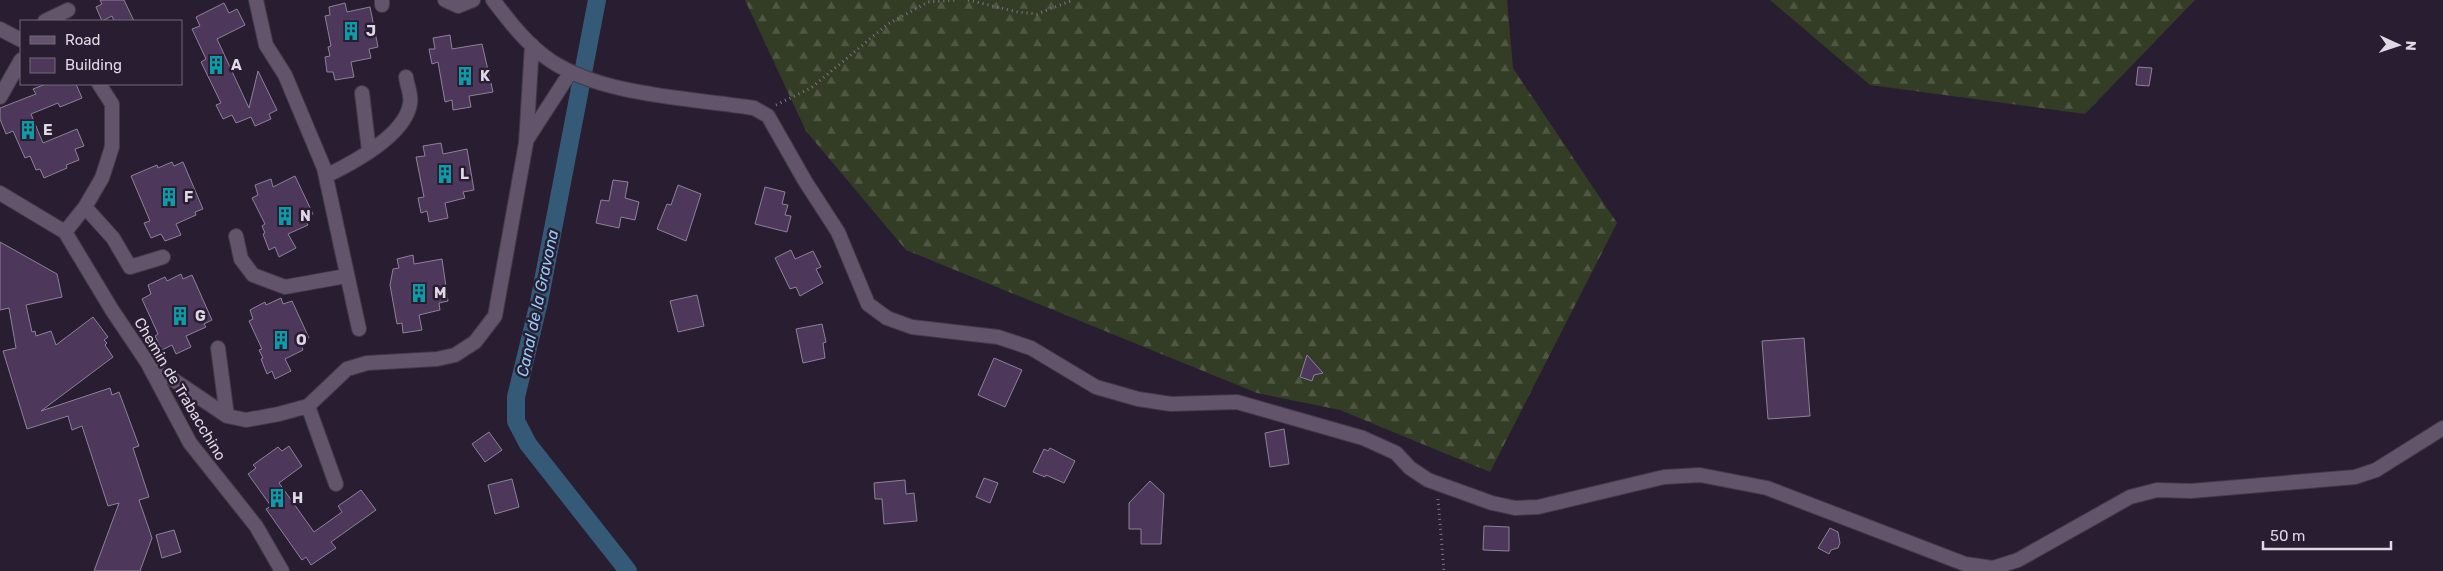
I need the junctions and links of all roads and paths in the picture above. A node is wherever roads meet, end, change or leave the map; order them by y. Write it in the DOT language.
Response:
graph roads {
  1 [pos="256,0"];
  2 [pos="445,0"];
  3 [pos="473,0"];
  4 [pos="493,0"];
  5 [pos="957,0"];
  6 [pos="968,0"];
  7 [pos="1073,0"];
  8 [pos="68,10"];
  9 [pos="47,20"];
  10 [pos="0,29"];
  11 [pos="20,39"];
  12 [pos="532,45"];
  13 [pos="20,62"];
  14 [pos="570,73"];
  15 [pos="406,76"];
  16 [pos="100,85"];
  17 [pos="362,92"];
  18 [pos="0,97"];
  19 [pos="768,116"];
  20 [pos="526,142"];
  21 [pos="368,151"];
  22 [pos="326,176"];
  23 [pos="0,193"];
  24 [pos="86,207"];
  25 [pos="65,232"];
  26 [pos="236,236"];
  27 [pos="163,257"];
  28 [pos="346,276"];
  29 [pos="359,329"];
  30 [pos="218,348"];
  31 [pos="147,362"];
  32 [pos="308,406"];
  33 [pos="226,416"];
  34 [pos="2443,428"];
  35 [pos="336,484"];
  36 [pos="1437,484"];
  37 [pos="282,571"];
  38 [pos="1444,571"];
  1 -- 22 [label="street"];
  2 -- 3 [label="street"];
  4 -- 12 [label="street"];
  5 -- 19 [label="path"];
  6 -- 7 [label="path"];
  8 -- 9 [label="street"];
  10 -- 11 [label="street"];
  12 -- 14 [label="street"];
  12 -- 20 [label="street"];
  13 -- 18 [label="street"];
  14 -- 19 [label="street"];
  14 -- 20 [label="street"];
  15 -- 21 [label="street"];
  16 -- 24 [label="street"];
  17 -- 21 [label="street"];
  19 -- 36 [label="street"];
  20 -- 32 [label="street"];
  21 -- 22 [label="street"];
  22 -- 28 [label="street"];
  23 -- 25 [label="street, Chemin de Trabacchino"];
  24 -- 25 [label="street"];
  24 -- 27 [label="street"];
  25 -- 31 [label="street, Chemin de Trabacchino"];
  26 -- 28 [label="street"];
  28 -- 29 [label="street"];
  30 -- 33 [label="street"];
  31 -- 33 [label="street"];
  31 -- 37 [label="street, Chemin de Trabacchino"];
  32 -- 33 [label="street"];
  32 -- 35 [label="street"];
  34 -- 36 [label="street"];
  36 -- 38 [label="path"];
}
